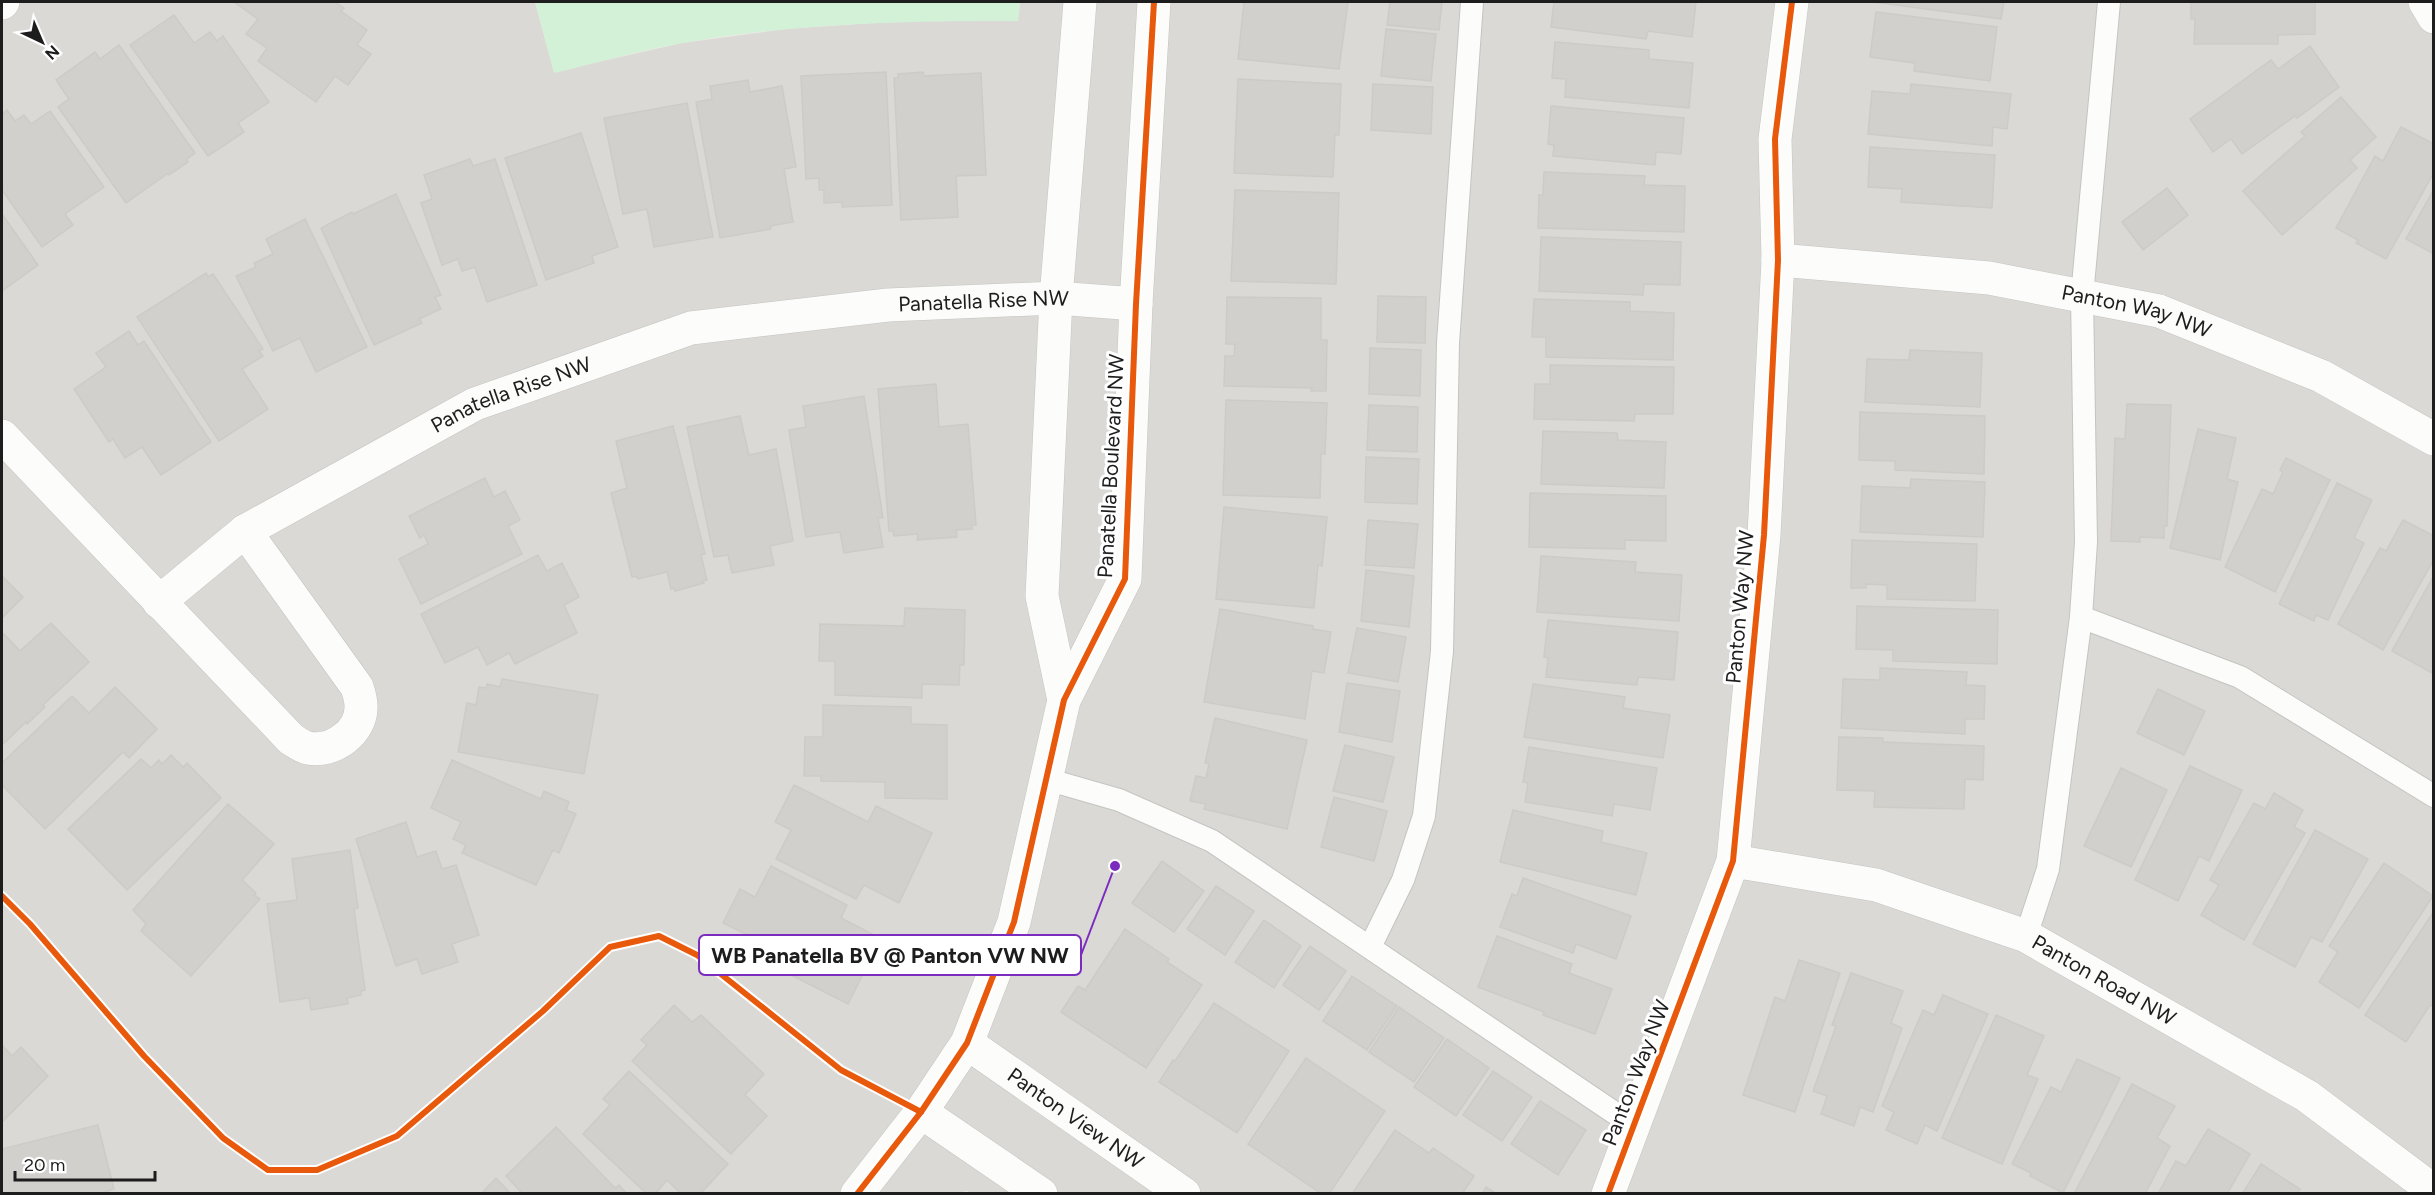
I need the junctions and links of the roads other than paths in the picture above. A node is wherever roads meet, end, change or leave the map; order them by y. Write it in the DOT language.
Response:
graph roads {
  1 [pos="1080,2"];
  2 [pos="1154,2"];
  3 [pos="1472,2"];
  4 [pos="1792,2"];
  5 [pos="2109,2"];
  6 [pos="2425,2"];
  7 [pos="2433,16"];
  8 [pos="1778,260"];
  9 [pos="2082,296"];
  10 [pos="1056,298"];
  11 [pos="1136,304"];
  12 [pos="2,436"];
  13 [pos="2433,439"];
  14 [pos="245,531"];
  15 [pos="159,602"];
  16 [pos="2081,617"];
  17 [pos="1064,700"];
  18 [pos="1046,779"];
  19 [pos="2433,796"];
  20 [pos="1733,861"];
  21 [pos="2026,936"];
  22 [pos="1370,947"];
  23 [pos="967,1043"];
  24 [pos="921,1112"];
  25 [pos="1634,1126"];
  26 [pos="2433,1191"];
  27 [pos="857,1194"];
  28 [pos="1041,1194"];
  29 [pos="1184,1194"];
  30 [pos="1608,1194"];
  1 -- 10 [label="street, Panatella Boulevard NW"];
  2 -- 11 [label="street, Panatella Boulevard NW"];
  3 -- 22 [label="lane"];
  4 -- 8 [label="street, Panton Way NW"];
  5 -- 9 [label="lane"];
  6 -- 7 [label="street"];
  8 -- 9 [label="street, Panton Way NW"];
  8 -- 20 [label="street, Panton Way NW"];
  9 -- 13 [label="street, Panton Way NW"];
  9 -- 16 [label="lane"];
  10 -- 11 [label="street, Panatella Rise NW"];
  10 -- 14 [label="street, Panatella Rise NW"];
  10 -- 17 [label="street, Panatella Boulevard NW"];
  11 -- 17 [label="street, Panatella Boulevard NW"];
  12 -- 15 [label="street"];
  14 -- 15 [label="street, Panatella Rise NW"];
  14 -- 15 [label="street"];
  16 -- 19 [label="lane"];
  16 -- 21 [label="lane"];
  17 -- 18 [label="street, Panatella Boulevard NW"];
  18 -- 22 [label="lane"];
  18 -- 23 [label="street, Panatella Boulevard NW"];
  20 -- 21 [label="street, Panton Road NW"];
  20 -- 25 [label="street, Panton Way NW"];
  21 -- 26 [label="street, Panton Road NW"];
  22 -- 25 [label="lane"];
  23 -- 24 [label="street, Panatella Boulevard NW"];
  23 -- 29 [label="street, Panton View NW"];
  24 -- 27 [label="street, Panatella Boulevard NW"];
  24 -- 28 [label="street"];
  25 -- 30 [label="street, Panton Way NW"];
}
